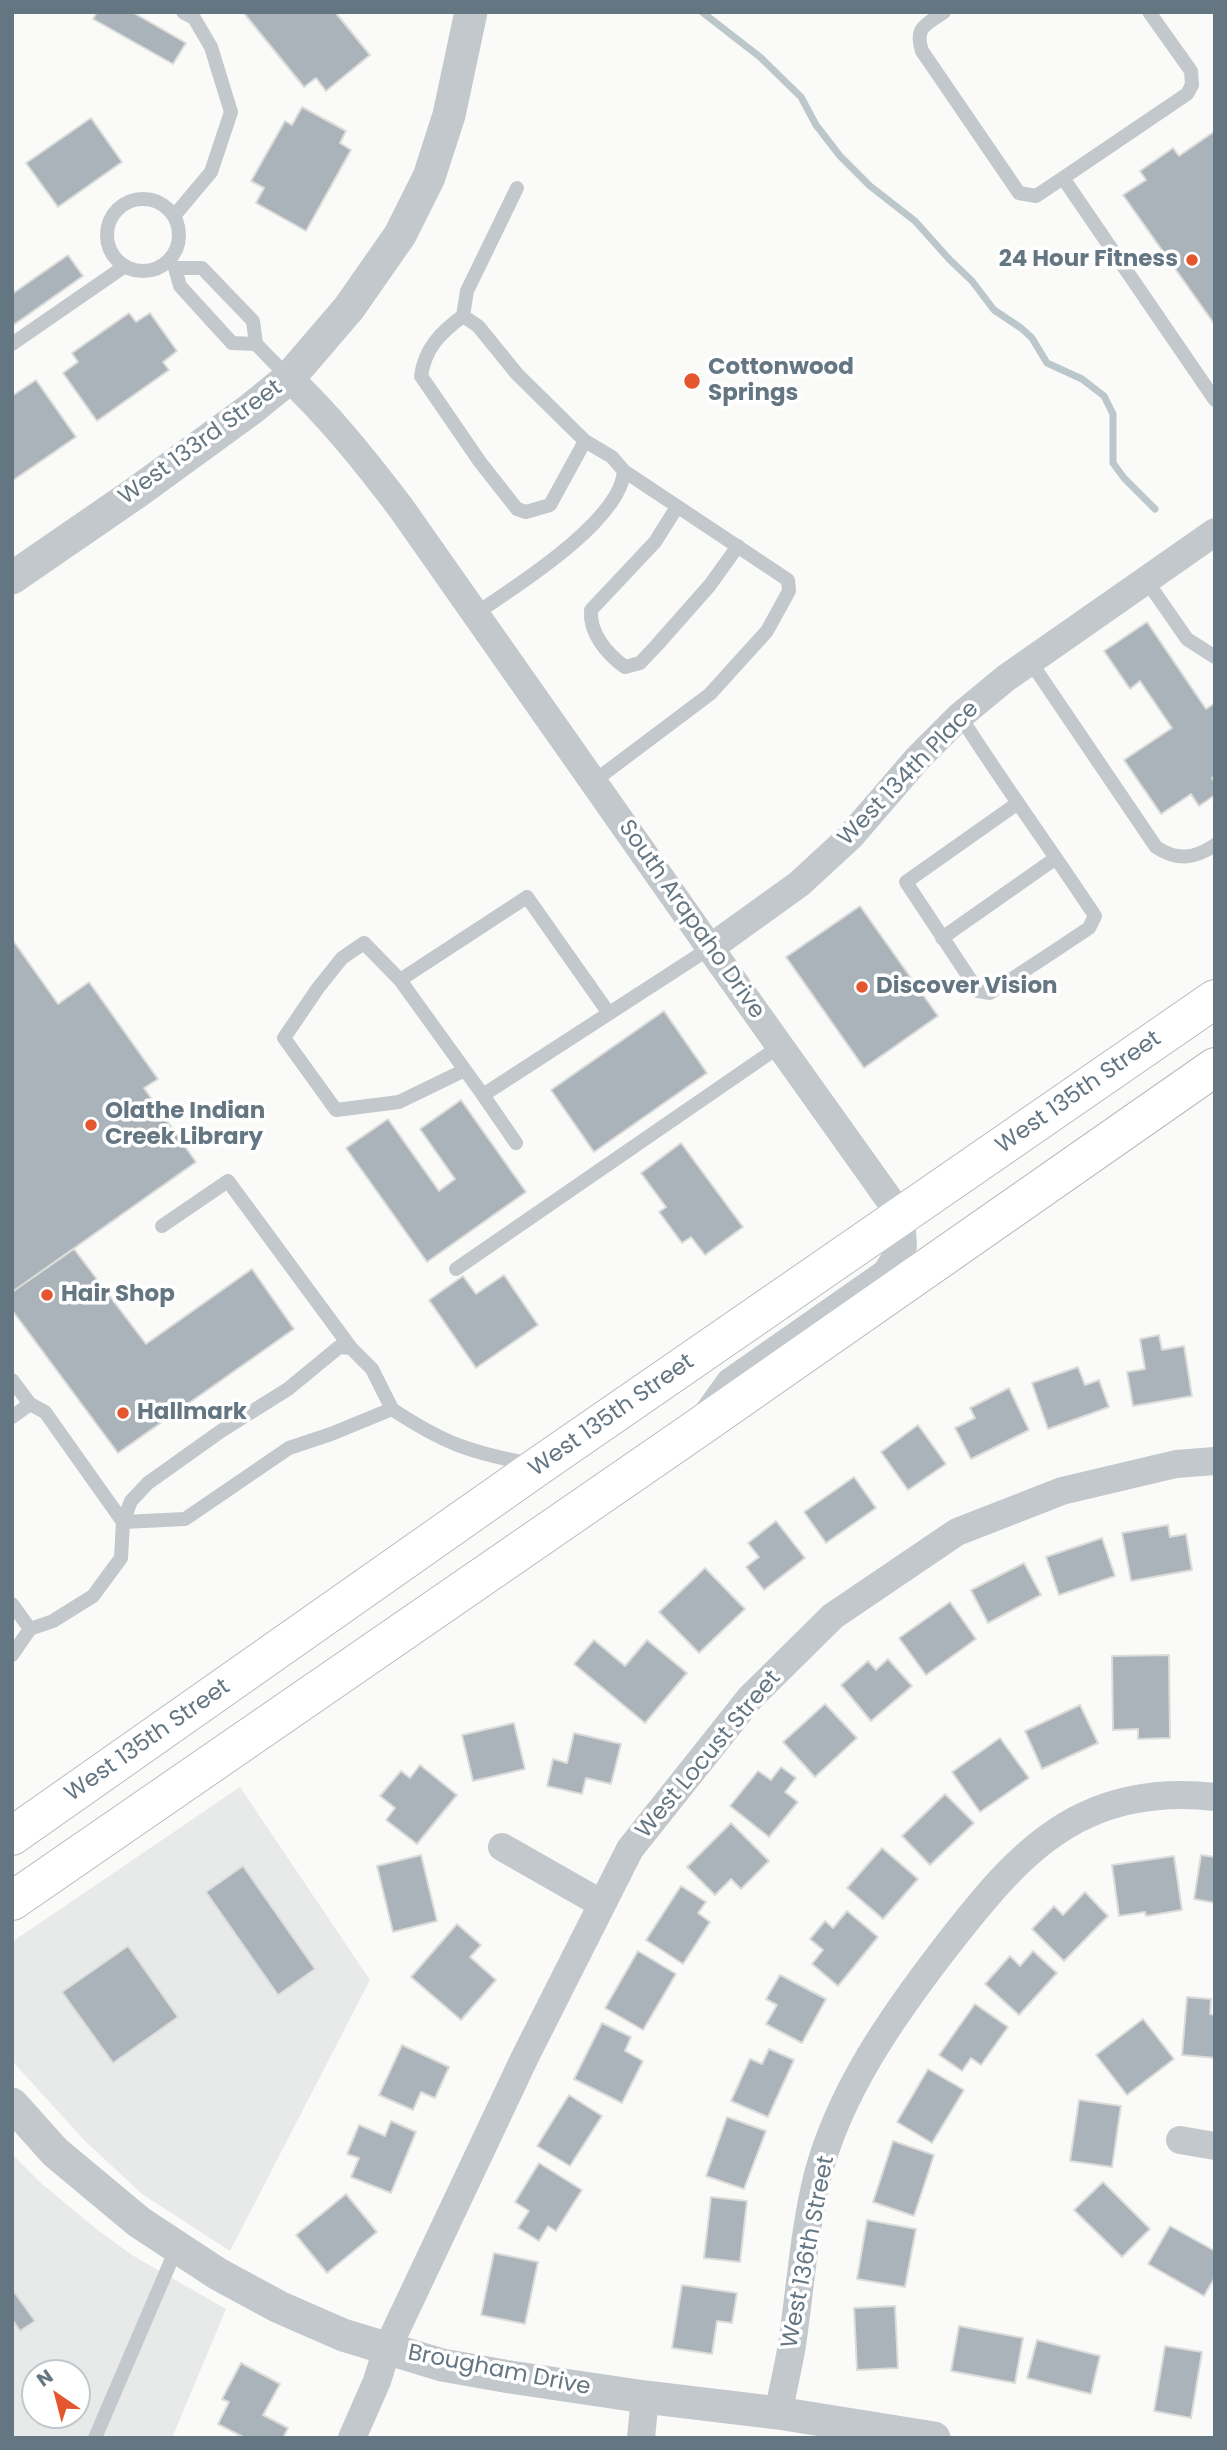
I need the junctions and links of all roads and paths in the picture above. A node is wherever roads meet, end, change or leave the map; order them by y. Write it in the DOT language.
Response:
graph roads {
  1 [pos="183,12"];
  2 [pos="471,12"];
  3 [pos="944,12"];
  4 [pos="1149,12"];
  5 [pos="1063,178"];
  6 [pos="517,188"];
  7 [pos="174,216"];
  8 [pos="172,265"];
  9 [pos="125,266"];
  10 [pos="463,317"];
  11 [pos="12,344"];
  12 [pos="256,344"];
  13 [pos="289,379"];
  14 [pos="1215,400"];
  15 [pos="585,441"];
  16 [pos="624,471"];
  17 [pos="677,507"];
  18 [pos="1215,532"];
  19 [pos="738,546"];
  20 [pos="12,578"];
  21 [pos="1146,580"];
  22 [pos="475,614"];
  23 [pos="1215,657"];
  24 [pos="1030,662"];
  25 [pos="960,716"];
  26 [pos="593,782"];
  27 [pos="1018,803"];
  28 [pos="1215,845"];
  29 [pos="1056,858"];
  30 [pos="943,937"];
  31 [pos="709,948"];
  32 [pos="400,980"];
  33 [pos="1215,999"];
  34 [pos="608,1012"];
  35 [pos="780,1046"];
  36 [pos="1215,1067"];
  37 [pos="466,1070"];
  38 [pos="483,1095"];
  39 [pos="516,1143"];
  40 [pos="901,1216"];
  41 [pos="162,1226"];
  42 [pos="456,1269"];
  43 [pos="351,1348"];
  44 [pos="12,1380"];
  45 [pos="30,1404"];
  46 [pos="392,1409"];
  47 [pos="12,1417"];
  48 [pos="695,1430"];
  49 [pos="1215,1461"];
  50 [pos="540,1465"];
  51 [pos="123,1522"];
  52 [pos="12,1604"];
  53 [pos="30,1629"];
  54 [pos="12,1655"];
  55 [pos="1215,1797"];
  56 [pos="12,1836"];
  57 [pos="502,1847"];
  58 [pos="12,1901"];
  59 [pos="602,1904"];
  60 [pos="12,2105"];
  61 [pos="1180,2140"];
  62 [pos="1215,2146"];
  63 [pos="177,2247"];
  64 [pos="387,2349"];
  65 [pos="645,2397"];
  66 [pos="778,2413"];
  67 [pos="95,2438"];
  68 [pos="352,2438"];
  69 [pos="640,2438"];
  70 [pos="934,2438"];
  1 -- 7 [label="lane"];
  2 -- 13 [label="street, West 133rd Street"];
  3 -- 5 [label="lane"];
  4 -- 5 [label="lane"];
  5 -- 14 [label="lane"];
  6 -- 10 [label="lane"];
  7 -- 8 [label="lane"];
  7 -- 9 [label="lane"];
  8 -- 9 [label="lane"];
  8 -- 12 [label="lane"];
  8 -- 12 [label="lane"];
  9 -- 11 [label="lane"];
  10 -- 15 [label="lane"];
  10 -- 15 [label="lane"];
  12 -- 13 [label="lane"];
  13 -- 20 [label="street, West 133rd Street"];
  13 -- 22 [label="street, South Arapaho Drive"];
  15 -- 16 [label="lane"];
  16 -- 17 [label="lane"];
  16 -- 22 [label="lane"];
  17 -- 19 [label="lane"];
  17 -- 19 [label="lane"];
  18 -- 21 [label="street, West 134th Place"];
  19 -- 26 [label="lane"];
  21 -- 23 [label="lane"];
  21 -- 24 [label="street, West 134th Place"];
  22 -- 26 [label="street, South Arapaho Drive"];
  24 -- 25 [label="street, West 134th Place"];
  24 -- 28 [label="lane"];
  25 -- 27 [label="lane"];
  25 -- 31 [label="street, West 134th Place"];
  26 -- 31 [label="street, South Arapaho Drive"];
  27 -- 29 [label="lane"];
  27 -- 30 [label="lane"];
  29 -- 30 [label="lane"];
  29 -- 30 [label="lane"];
  31 -- 34 [label="lane"];
  31 -- 35 [label="street, South Arapaho Drive"];
  32 -- 34 [label="lane"];
  32 -- 37 [label="lane"];
  32 -- 37 [label="lane"];
  33 -- 40 [label="main road, West 135th Street"];
  34 -- 38 [label="lane"];
  35 -- 40 [label="street, South Arapaho Drive"];
  35 -- 42 [label="lane"];
  36 -- 48 [label="main road"];
  37 -- 38 [label="lane"];
  38 -- 39 [label="lane"];
  40 -- 48 [label="street"];
  40 -- 50 [label="main road, West 135th Street"];
  41 -- 43 [label="lane"];
  43 -- 46 [label="lane"];
  43 -- 51 [label="lane"];
  44 -- 45 [label="lane"];
  45 -- 47 [label="lane"];
  45 -- 51 [label="lane"];
  46 -- 50 [label="lane"];
  46 -- 51 [label="lane"];
  48 -- 58 [label="main road"];
  49 -- 59 [label="street, West Locust Street"];
  50 -- 56 [label="main road, West 135th Street"];
  51 -- 53 [label="lane"];
  52 -- 53 [label="lane"];
  53 -- 54 [label="lane"];
  55 -- 66 [label="street, West 136th Street"];
  57 -- 59 [label="street"];
  59 -- 64 [label="street, West Locust Street"];
  60 -- 63 [label="street, Brougham Drive"];
  61 -- 62 [label="street"];
  63 -- 64 [label="street, Brougham Drive"];
  63 -- 67 [label="lane"];
  64 -- 65 [label="street, Brougham Drive"];
  64 -- 68 [label="street, West Locust Street"];
  65 -- 66 [label="street, Brougham Drive"];
  65 -- 69 [label="street"];
  66 -- 70 [label="street, Brougham Drive"];
}
